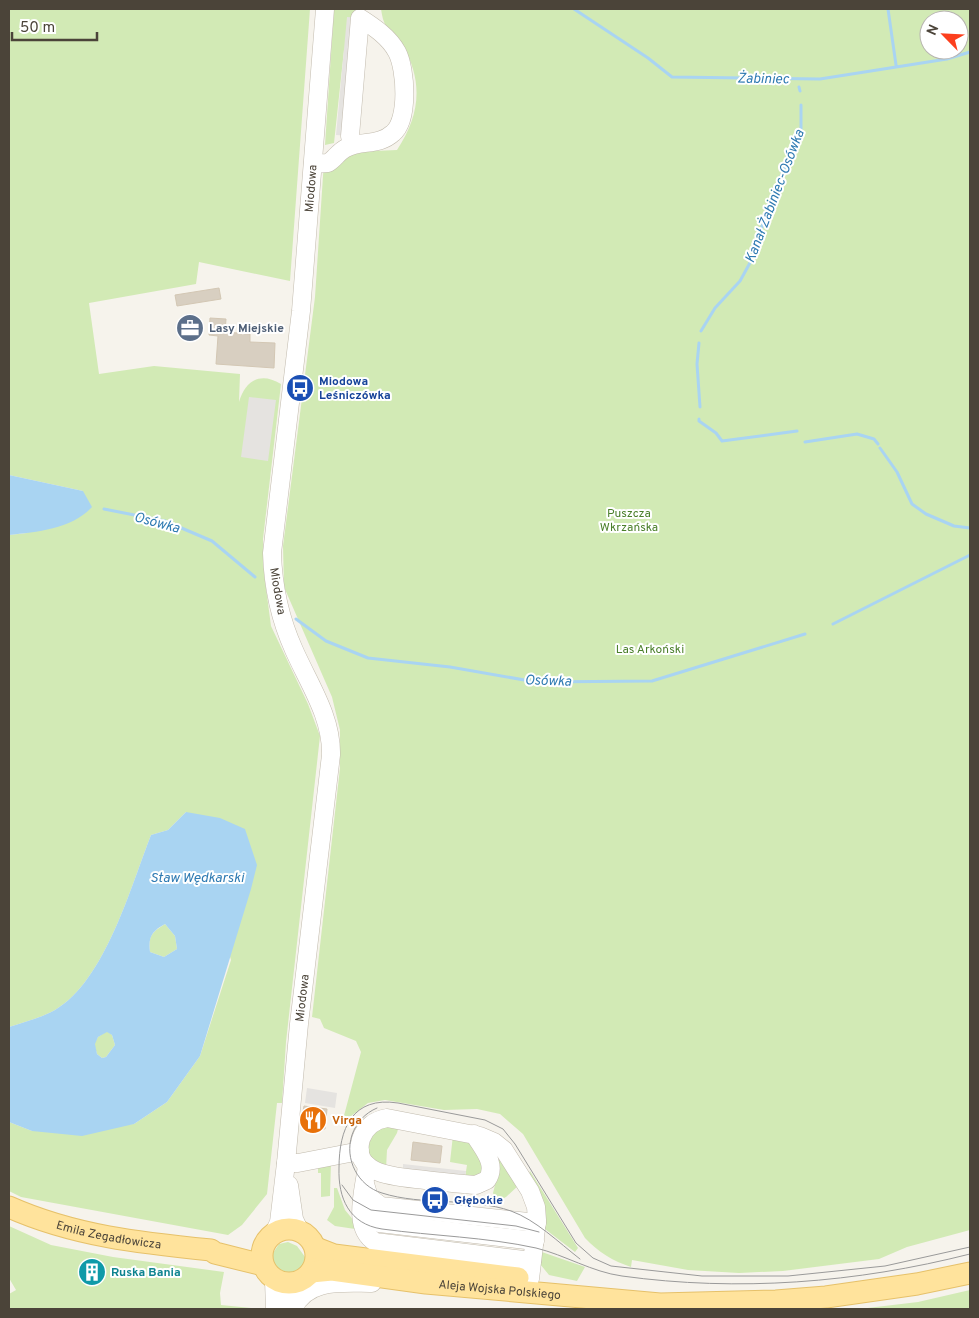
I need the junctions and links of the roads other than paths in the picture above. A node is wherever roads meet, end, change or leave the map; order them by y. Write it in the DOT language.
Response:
graph roads {
  1 [pos="325,9"];
  2 [pos="360,14"];
  3 [pos="352,145"];
  4 [pos="314,164"];
  5 [pos="474,1134"];
  6 [pos="364,1158"];
  7 [pos="286,1163"];
  8 [pos="365,1184"];
  9 [pos="363,1202"];
  10 [pos="9,1207"];
  11 [pos="536,1223"];
  12 [pos="300,1232"];
  13 [pos="271,1235"];
  14 [pos="534,1241"];
  15 [pos="316,1248"];
  16 [pos="211,1250"];
  17 [pos="531,1270"];
  18 [pos="970,1273"];
  19 [pos="285,1275"];
  20 [pos="426,1283"];
  21 [pos="719,1302"];
  22 [pos="275,1309"];
  23 [pos="288,1309"];
  24 [pos="293,1309"];
  1 -- 4 [label="street, Miodowa"];
  2 -- 3 [label="street"];
  2 -- 3 [label="street"];
  3 -- 4 [label="street"];
  4 -- 7 [label="street, Miodowa"];
  5 -- 6 [label="street"];
  5 -- 6 [label="street"];
  5 -- 11 [label="street"];
  6 -- 7 [label="street"];
  6 -- 8 [label="street"];
  7 -- 12 [label="street, Miodowa"];
  7 -- 13 [label="street, Miodowa"];
  8 -- 9 [label="street"];
  8 -- 11 [label="street"];
  9 -- 14 [label="street"];
  9 -- 17 [label="street"];
  10 -- 16 [label="main road, Emila Zegadłowicza"];
  11 -- 14 [label="street"];
  12 -- 13 [label="main road"];
  12 -- 15 [label="main road"];
  13 -- 16 [label="main road, Emila Zegadłowicza"];
  13 -- 19 [label="main road"];
  14 -- 17 [label="street"];
  15 -- 17 [label="main road, Aleja Wojska Polskiego"];
  15 -- 19 [label="main road"];
  16 -- 19 [label="main road, Emila Zegadłowicza"];
  17 -- 21 [label="main road, Aleja Wojska Polskiego"];
  18 -- 21 [label="main road, Aleja Wojska Polskiego"];
  19 -- 20 [label="main road, Aleja Wojska Polskiego"];
  19 -- 22 [label="street"];
  19 -- 23 [label="street"];
  20 -- 21 [label="main road, Aleja Wojska Polskiego"];
  20 -- 24 [label="street"];
}
